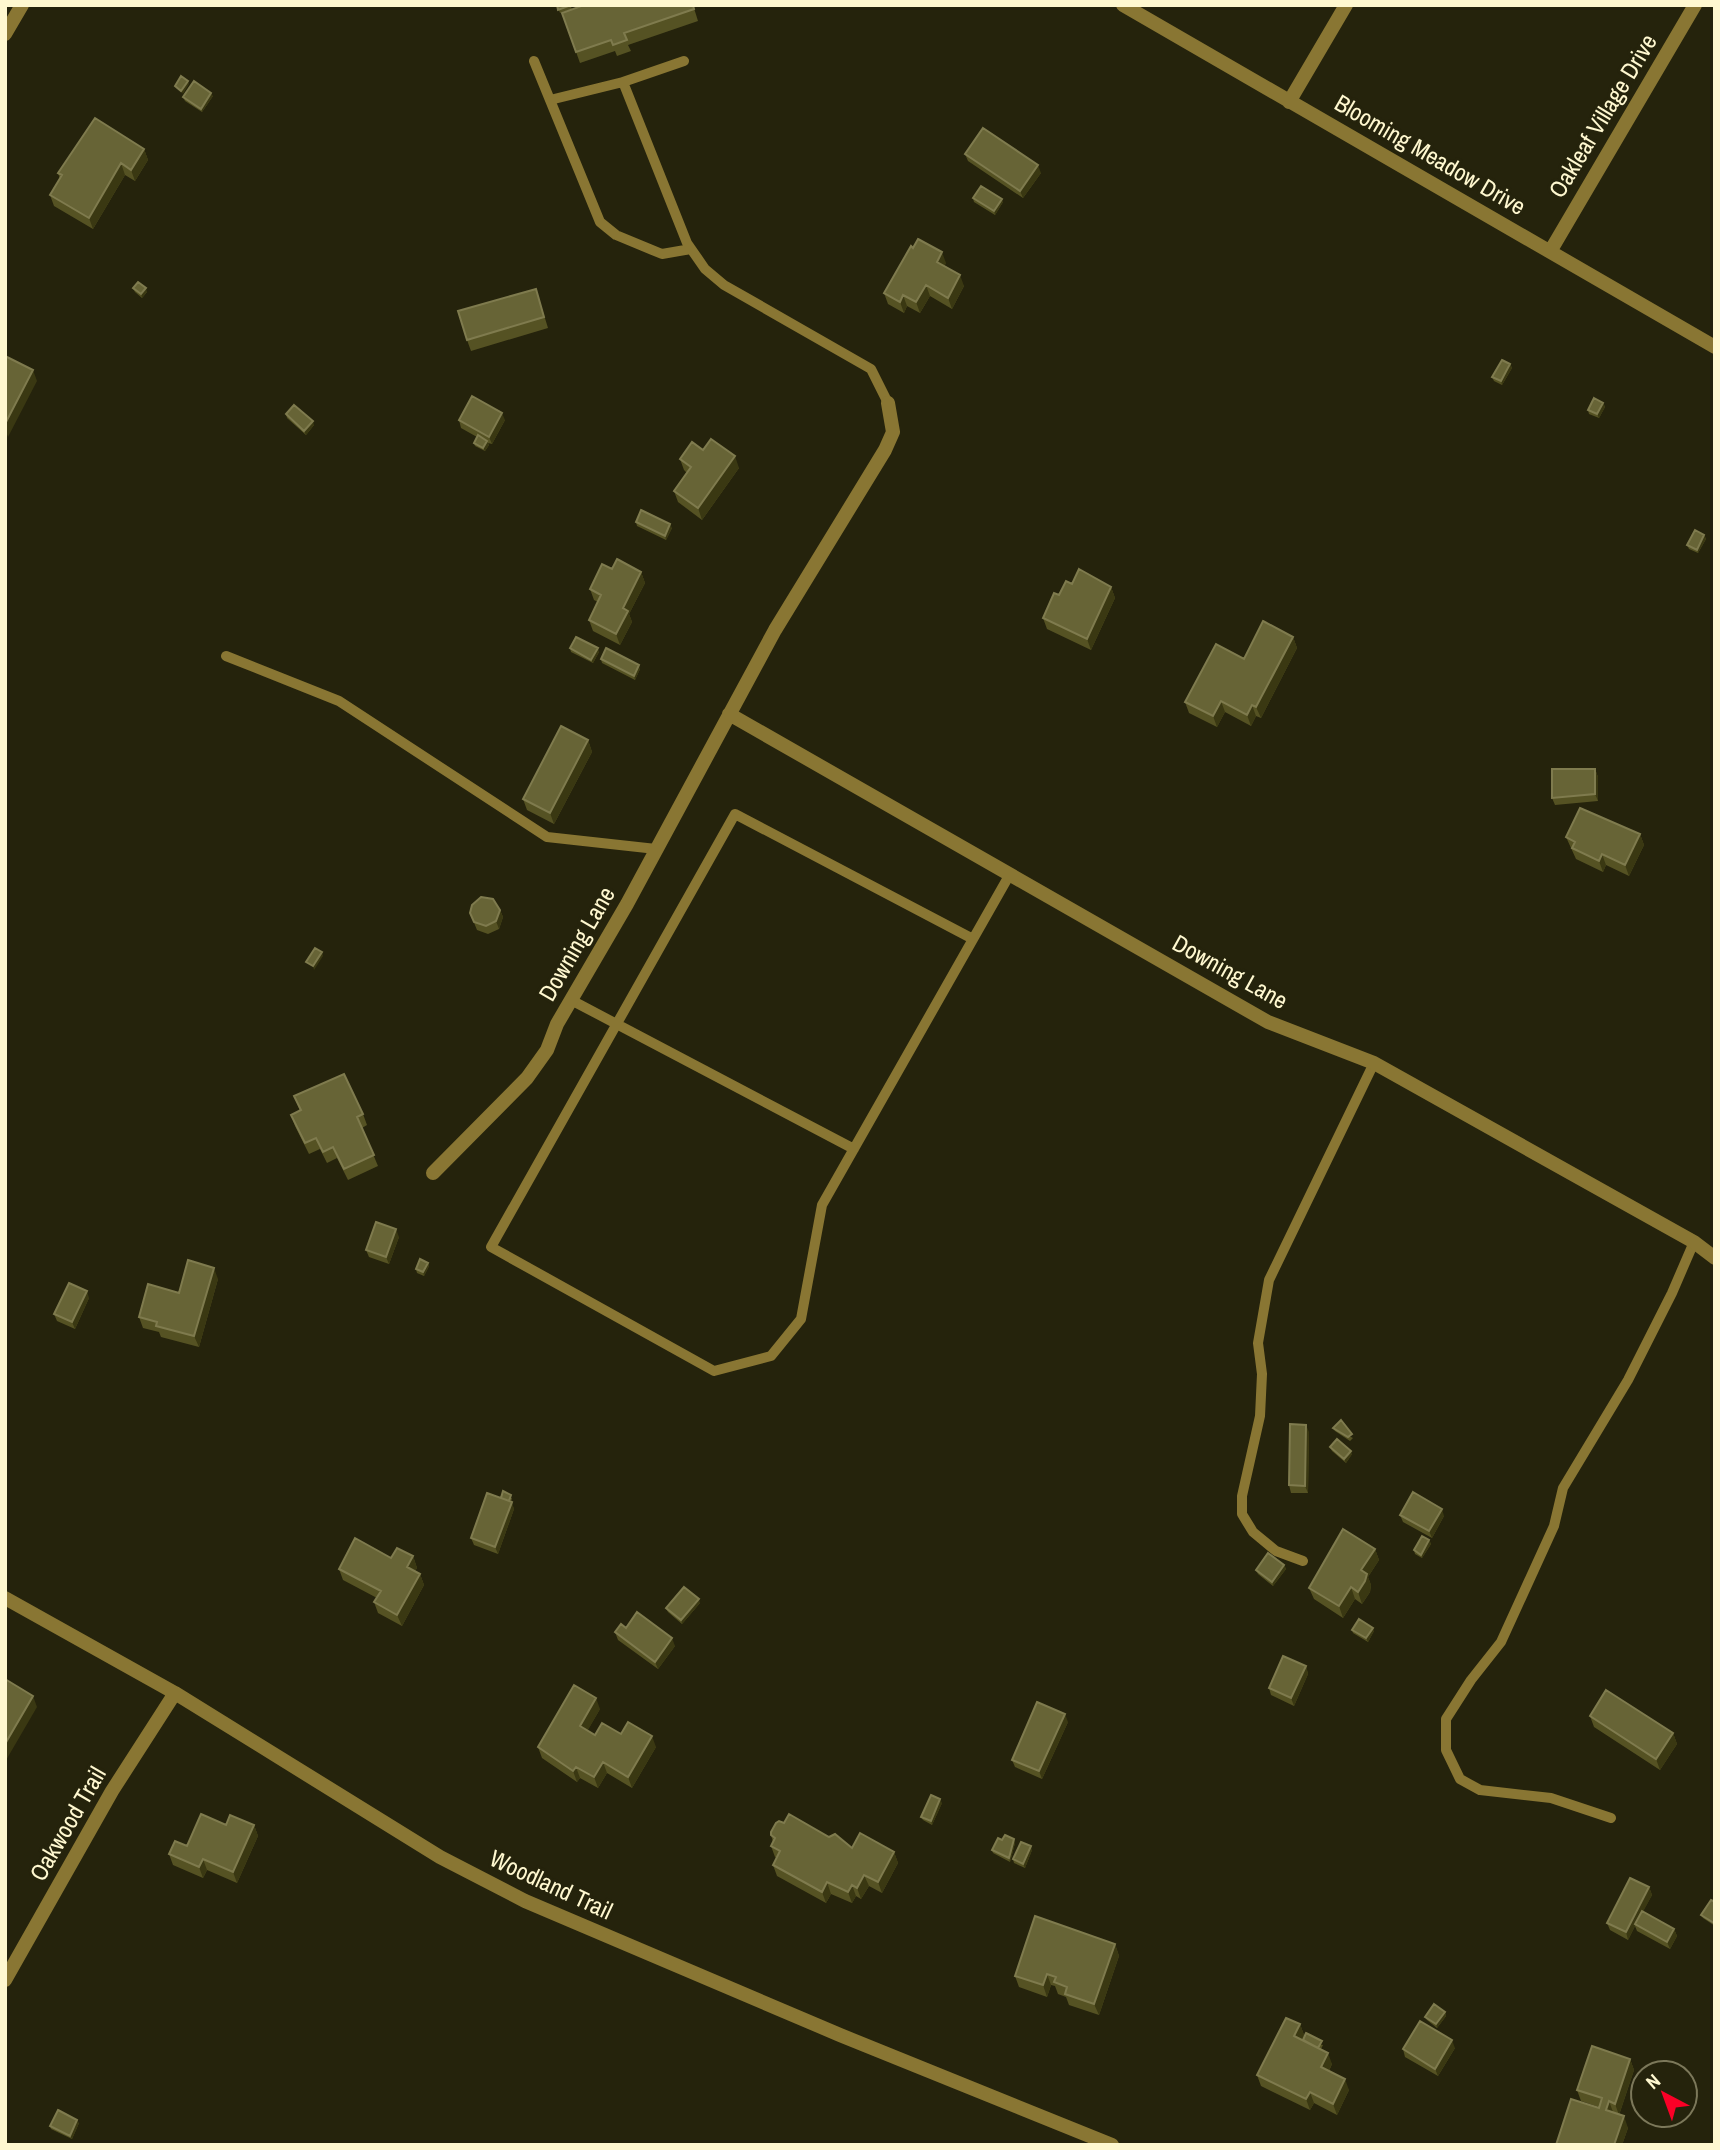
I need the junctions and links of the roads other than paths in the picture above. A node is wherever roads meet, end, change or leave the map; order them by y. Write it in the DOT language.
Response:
graph roads {
  1 [pos="22,5"];
  2 [pos="1123,5"];
  3 [pos="1346,5"];
  4 [pos="1695,5"];
  5 [pos="5,34"];
  6 [pos="534,61"];
  7 [pos="684,61"];
  8 [pos="623,82"];
  9 [pos="550,100"];
  10 [pos="1289,102"];
  11 [pos="691,249"];
  12 [pos="1550,250"];
  13 [pos="1715,346"];
  14 [pos="888,403"];
  15 [pos="226,656"];
  16 [pos="729,714"];
  17 [pos="656,849"];
  18 [pos="1010,874"];
  19 [pos="973,939"];
  20 [pos="571,1000"];
  21 [pos="614,1024"];
  22 [pos="1374,1063"];
  23 [pos="854,1149"];
  24 [pos="433,1173"];
  25 [pos="1694,1242"];
  26 [pos="1715,1258"];
  27 [pos="1303,1561"];
  28 [pos="5,1598"];
  29 [pos="175,1693"];
  30 [pos="1611,1818"];
  31 [pos="5,1980"];
  32 [pos="1112,2145"];
  1 -- 5 [label="street"];
  2 -- 10 [label="street, Blooming Meadow Drive"];
  3 -- 10 [label="street"];
  4 -- 12 [label="street, Oakleaf Village Drive"];
  6 -- 9 [label="lane"];
  7 -- 8 [label="lane"];
  8 -- 9 [label="lane"];
  8 -- 11 [label="lane"];
  9 -- 11 [label="lane"];
  10 -- 12 [label="street, Blooming Meadow Drive"];
  11 -- 14 [label="lane"];
  12 -- 13 [label="street, Blooming Meadow Drive"];
  14 -- 16 [label="street, Downing Lane"];
  15 -- 17 [label="lane"];
  16 -- 17 [label="street, Downing Lane"];
  16 -- 18 [label="street, Downing Lane"];
  17 -- 20 [label="street, Downing Lane"];
  18 -- 19 [label="lane"];
  18 -- 22 [label="street, Downing Lane"];
  19 -- 21 [label="lane"];
  19 -- 23 [label="lane"];
  20 -- 21 [label="lane"];
  20 -- 24 [label="street, Downing Lane"];
  21 -- 23 [label="lane"];
  21 -- 23 [label="lane"];
  22 -- 25 [label="street, Downing Lane"];
  22 -- 27 [label="lane"];
  25 -- 26 [label="street, Downing Lane"];
  25 -- 30 [label="lane"];
  28 -- 29 [label="street, Woodland Trail"];
  29 -- 31 [label="street, Oakwood Trail"];
  29 -- 32 [label="street, Woodland Trail"];
}
